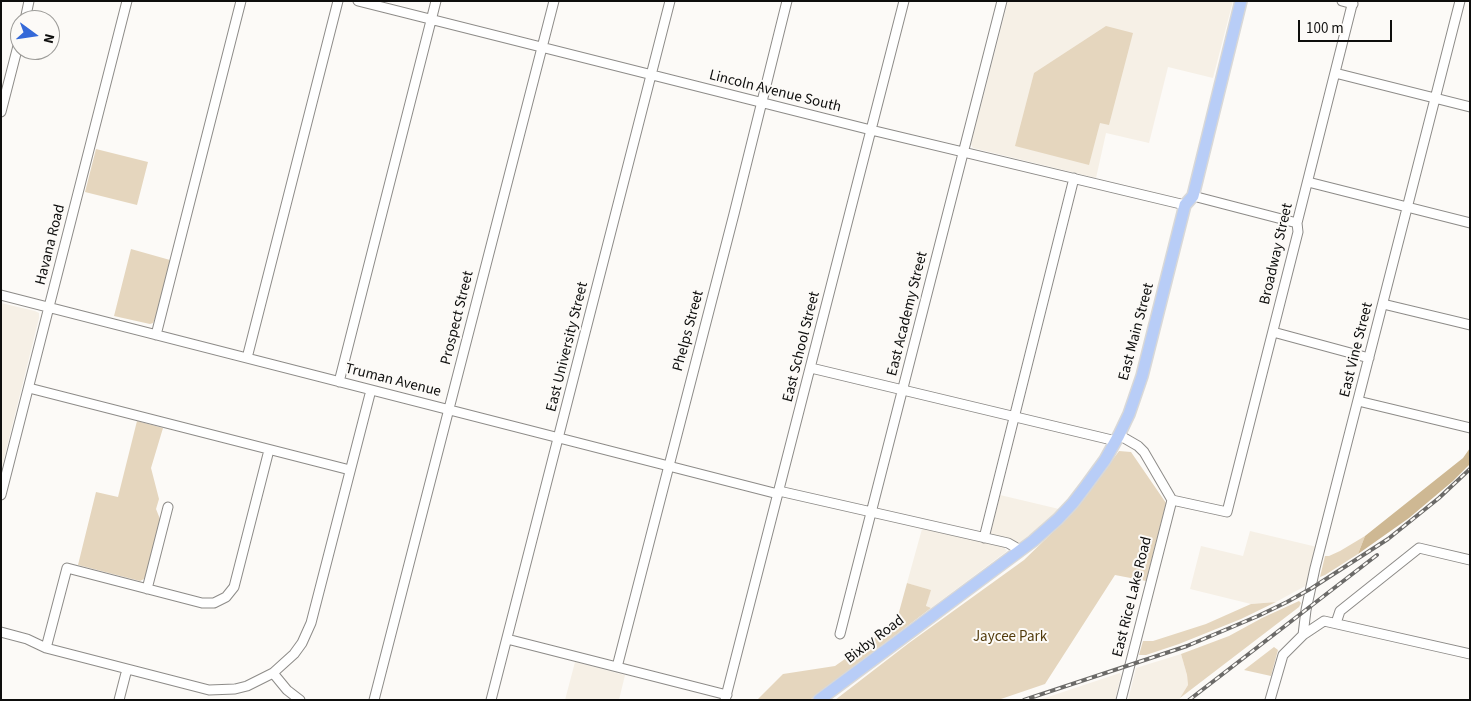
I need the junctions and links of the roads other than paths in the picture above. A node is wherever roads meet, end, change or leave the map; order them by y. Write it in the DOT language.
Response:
graph roads {
  1 [pos="127,1"];
  2 [pos="241,1"];
  3 [pos="338,1"];
  4 [pos="358,1"];
  5 [pos="436,1"];
  6 [pos="554,1"];
  7 [pos="670,1"];
  8 [pos="787,1"];
  9 [pos="904,1"];
  10 [pos="1002,1"];
  11 [pos="1241,1"];
  12 [pos="1342,1"];
  13 [pos="1460,1"];
  14 [pos="1353,3"];
  15 [pos="431,20"];
  16 [pos="542,47"];
  17 [pos="14,60"];
  18 [pos="1335,73"];
  19 [pos="652,75"];
  20 [pos="1436,98"];
  21 [pos="761,102"];
  22 [pos="1470,107"];
  23 [pos="1,112"];
  24 [pos="872,130"];
  25 [pos="964,152"];
  26 [pos="1074,178"];
  27 [pos="1308,182"];
  28 [pos="1189,201"];
  29 [pos="1408,207"];
  30 [pos="1297,223"];
  31 [pos="1470,223"];
  32 [pos="1,295"];
  33 [pos="1383,304"];
  34 [pos="49,307"];
  35 [pos="1470,324"];
  36 [pos="1273,332"];
  37 [pos="156,335"];
  38 [pos="247,358"];
  39 [pos="1369,358"];
  40 [pos="810,368"];
  41 [pos="339,382"];
  42 [pos="28,388"];
  43 [pos="370,390"];
  44 [pos="903,390"];
  45 [pos="1358,401"];
  46 [pos="449,410"];
  47 [pos="1014,416"];
  48 [pos="1470,428"];
  49 [pos="558,438"];
  50 [pos="1117,438"];
  51 [pos="269,450"];
  52 [pos="668,466"];
  53 [pos="350,470"];
  54 [pos="779,492"];
  55 [pos="1,495"];
  56 [pos="1172,500"];
  57 [pos="168,507"];
  58 [pos="871,512"];
  59 [pos="984,538"];
  60 [pos="1019,551"];
  61 [pos="1470,560"];
  62 [pos="148,589"];
  63 [pos="948,603"];
  64 [pos="1336,623"];
  65 [pos="1,632"];
  66 [pos="840,634"];
  67 [pos="1302,635"];
  68 [pos="507,639"];
  69 [pos="46,648"];
  70 [pos="1470,654"];
  71 [pos="617,667"];
  72 [pos="127,670"];
  73 [pos="273,674"];
  74 [pos="726,698"];
  75 [pos="119,700"];
  76 [pos="300,700"];
  77 [pos="374,700"];
  78 [pos="491,700"];
  79 [pos="819,700"];
  80 [pos="1121,700"];
  81 [pos="1270,700"];
  1 -- 34 [label="street, Havana Road"];
  2 -- 37 [label="street"];
  3 -- 38 [label="street"];
  4 -- 15 [label="street, Lincoln Avenue South"];
  5 -- 15 [label="street"];
  6 -- 16 [label="street, Prospect Street"];
  7 -- 19 [label="street, East University Street"];
  8 -- 21 [label="street, Phelps Street"];
  9 -- 24 [label="street, East School Street"];
  10 -- 25 [label="street, East Academy Street"];
  11 -- 28 [label="main road, East Main Street"];
  12 -- 14 [label="street"];
  13 -- 20 [label="street, East Vine Street"];
  14 -- 18 [label="street, Broadway Street"];
  15 -- 16 [label="street, Lincoln Avenue South"];
  15 -- 41 [label="street"];
  16 -- 19 [label="street, Lincoln Avenue South"];
  16 -- 46 [label="street, Prospect Street"];
  17 -- 23 [label="street"];
  18 -- 20 [label="street"];
  18 -- 27 [label="street, Broadway Street"];
  19 -- 21 [label="street, Lincoln Avenue South"];
  19 -- 49 [label="street, East University Street"];
  20 -- 22 [label="street"];
  20 -- 29 [label="street, East Vine Street"];
  21 -- 24 [label="street, Lincoln Avenue South"];
  21 -- 52 [label="street, Phelps Street"];
  24 -- 25 [label="street, Lincoln Avenue South"];
  24 -- 40 [label="street, East School Street"];
  25 -- 26 [label="street, Lincoln Avenue South"];
  25 -- 44 [label="street, East Academy Street"];
  26 -- 28 [label="street, Lincoln Avenue South"];
  26 -- 47 [label="street"];
  27 -- 29 [label="street"];
  27 -- 30 [label="street, Broadway Street"];
  28 -- 30 [label="street, Lincoln Avenue South"];
  28 -- 50 [label="main road, East Main Street"];
  29 -- 31 [label="street"];
  29 -- 33 [label="street, East Vine Street"];
  30 -- 36 [label="street, Broadway Street"];
  32 -- 34 [label="street, Truman Avenue"];
  33 -- 35 [label="street"];
  33 -- 39 [label="street, East Vine Street"];
  34 -- 37 [label="street, Truman Avenue"];
  34 -- 42 [label="street, Havana Road"];
  36 -- 39 [label="street"];
  36 -- 56 [label="street, Broadway Street"];
  37 -- 38 [label="street, Truman Avenue"];
  38 -- 41 [label="street, Truman Avenue"];
  39 -- 45 [label="street, East Vine Street"];
  40 -- 44 [label="street"];
  40 -- 54 [label="street, East School Street"];
  41 -- 43 [label="street, Truman Avenue"];
  42 -- 51 [label="street"];
  42 -- 55 [label="street, Havana Road"];
  43 -- 46 [label="street, Truman Avenue"];
  43 -- 53 [label="street"];
  44 -- 47 [label="street"];
  44 -- 58 [label="street, East Academy Street"];
  45 -- 48 [label="street"];
  45 -- 67 [label="street, East Vine Street"];
  46 -- 49 [label="street, Truman Avenue"];
  46 -- 77 [label="street, Prospect Street"];
  47 -- 50 [label="street"];
  47 -- 59 [label="street"];
  49 -- 52 [label="street, Truman Avenue"];
  49 -- 68 [label="street, East University Street"];
  50 -- 56 [label="street"];
  50 -- 60 [label="main road, East Main Street"];
  51 -- 53 [label="street"];
  51 -- 62 [label="street"];
  52 -- 54 [label="street, Truman Avenue"];
  52 -- 71 [label="street, Phelps Street"];
  53 -- 73 [label="street"];
  54 -- 58 [label="street, Truman Avenue"];
  54 -- 74 [label="street, East School Street"];
  56 -- 80 [label="street, East Rice Lake Road"];
  57 -- 62 [label="street"];
  58 -- 59 [label="street, Truman Avenue"];
  58 -- 66 [label="street, East Academy Street"];
  59 -- 60 [label="street, Truman Avenue"];
  60 -- 63 [label="main road, East Main Street"];
  61 -- 64 [label="street"];
  62 -- 69 [label="street"];
  63 -- 79 [label="main road, Bixby Road"];
  64 -- 67 [label="street"];
  64 -- 70 [label="street"];
  65 -- 69 [label="street"];
  67 -- 81 [label="street"];
  68 -- 71 [label="street"];
  68 -- 78 [label="street, East University Street"];
  69 -- 72 [label="street"];
  71 -- 74 [label="street"];
  72 -- 73 [label="street"];
  72 -- 75 [label="street"];
  73 -- 76 [label="street"];
}
